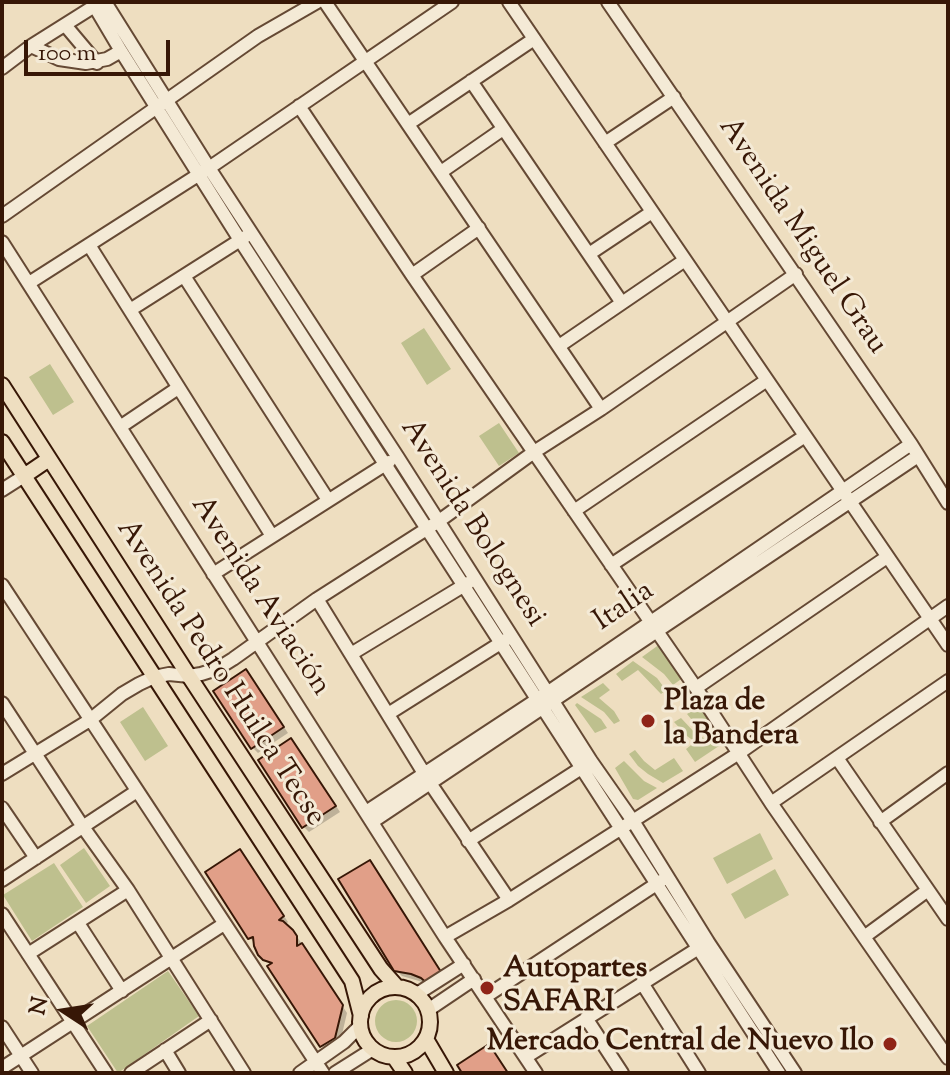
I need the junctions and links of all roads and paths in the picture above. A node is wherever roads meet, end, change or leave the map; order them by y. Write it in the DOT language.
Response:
graph roads {
  1 [pos="317,2"];
  2 [pos="325,2"];
  3 [pos="452,2"];
  4 [pos="509,2"];
  5 [pos="608,2"];
  6 [pos="98,3"];
  7 [pos="65,25"];
  8 [pos="534,39"];
  9 [pos="31,46"];
  10 [pos="121,51"];
  11 [pos="365,61"];
  12 [pos="4,62"];
  13 [pos="97,63"];
  14 [pos="471,81"];
  15 [pos="674,97"];
  16 [pos="161,104"];
  17 [pos="299,106"];
  18 [pos="408,124"];
  19 [pos="503,129"];
  20 [pos="605,143"];
  21 [pos="204,171"];
  22 [pos="441,172"];
  23 [pos="652,212"];
  24 [pos="2,216"];
  25 [pos="479,228"];
  26 [pos="246,236"];
  27 [pos="2,242"];
  28 [pos="89,245"];
  29 [pos="589,254"];
  30 [pos="685,260"];
  31 [pos="796,274"];
  32 [pos="412,275"];
  33 [pos="184,276"];
  34 [pos="29,283"];
  35 [pos="622,303"];
  36 [pos="130,310"];
  37 [pos="727,322"];
  38 [pos="559,346"];
  39 [pos="767,380"];
  40 [pos="178,388"];
  41 [pos="3,389"];
  42 [pos="601,409"];
  43 [pos="120,427"];
  44 [pos="805,436"];
  45 [pos="2,442"];
  46 [pos="915,450"];
  47 [pos="534,452"];
  48 [pos="397,456"];
  49 [pos="49,459"];
  50 [pos="385,464"];
  51 [pos="24,476"];
  52 [pos="2,490"];
  53 [pos="846,496"];
  54 [pos="328,500"];
  55 [pos="948,503"];
  56 [pos="574,511"];
  57 [pos="439,521"];
  58 [pos="427,529"];
  59 [pos="272,536"];
  60 [pos="887,557"];
  61 [pos="611,565"];
  62 [pos="213,574"];
  63 [pos="470,582"];
  64 [pos="2,585"];
  65 [pos="317,599"];
  66 [pos="948,606"];
  67 [pos="929,618"];
  68 [pos="653,627"];
  69 [pos="506,639"];
  70 [pos="256,641"];
  71 [pos="948,645"];
  72 [pos="351,654"];
  73 [pos="189,676"];
  74 [pos="154,677"];
  75 [pos="948,681"];
  76 [pos="696,688"];
  77 [pos="545,700"];
  78 [pos="2,703"];
  79 [pos="388,714"];
  80 [pos="90,720"];
  81 [pos="35,753"];
  82 [pos="739,753"];
  83 [pos="837,758"];
  84 [pos="586,764"];
  85 [pos="2,774"];
  86 [pos="427,778"];
  87 [pos="946,778"];
  88 [pos="137,791"];
  89 [pos="771,803"];
  90 [pos="2,808"];
  91 [pos="369,817"];
  92 [pos="633,821"];
  93 [pos="880,822"];
  94 [pos="83,827"];
  95 [pos="621,828"];
  96 [pos="468,841"];
  97 [pos="36,858"];
  98 [pos="2,880"];
  99 [pos="662,880"];
  100 [pos="128,890"];
  101 [pos="928,890"];
  102 [pos="509,900"];
  103 [pos="2,914"];
  104 [pos="948,919"];
  105 [pos="78,923"];
  106 [pos="224,924"];
  107 [pos="445,937"];
  108 [pos="864,937"];
  109 [pos="703,945"];
  110 [pos="28,954"];
  111 [pos="171,959"];
  112 [pos="464,964"];
  113 [pos="474,979"];
  114 [pos="642,983"];
  115 [pos="397,987"];
  116 [pos="122,991"];
  117 [pos="417,994"];
  118 [pos="485,997"];
  119 [pos="428,1010"];
  120 [pos="586,1018"];
  121 [pos="211,1020"];
  122 [pos="361,1021"];
  123 [pos="73,1022"];
  124 [pos="2,1027"];
  125 [pos="426,1039"];
  126 [pos="373,1049"];
  127 [pos="165,1050"];
  128 [pos="21,1056"];
  129 [pos="394,1057"];
  130 [pos="526,1057"];
  131 [pos="948,1058"];
  132 [pos="2,1068"];
  133 [pos="319,1068"];
  134 [pos="32,1073"];
  135 [pos="106,1073"];
  136 [pos="131,1073"];
  137 [pos="179,1073"];
  138 [pos="244,1073"];
  139 [pos="300,1073"];
  140 [pos="335,1073"];
  141 [pos="405,1073"];
  142 [pos="446,1073"];
  143 [pos="536,1073"];
  144 [pos="622,1073"];
  145 [pos="699,1073"];
  146 [pos="779,1073"];
  147 [pos="795,1073"];
  1 -- 16 [label="street"];
  2 -- 11 [label="street"];
  3 -- 11 [label="street"];
  4 -- 8 [label="street"];
  5 -- 15 [label="street, Avenida Miguel Grau"];
  6 -- 7 [label="street"];
  6 -- 10 [label="street, Avenida Bolognesi"];
  6 -- 16 [label="street, Avenida Bolognesi"];
  7 -- 9 [label="street"];
  7 -- 13 [label="street"];
  8 -- 14 [label="street"];
  8 -- 20 [label="street"];
  9 -- 12 [label="street"];
  9 -- 13 [label="street"];
  10 -- 13 [label="street"];
  10 -- 16 [label="street, Avenida Bolognesi"];
  11 -- 17 [label="street"];
  11 -- 18 [label="street"];
  14 -- 18 [label="street"];
  14 -- 19 [label="street"];
  15 -- 20 [label="street"];
  15 -- 31 [label="street, Avenida Miguel Grau"];
  16 -- 21 [label="street, Avenida Bolognesi"];
  16 -- 24 [label="street"];
  17 -- 21 [label="street"];
  17 -- 32 [label="street"];
  18 -- 22 [label="street"];
  19 -- 22 [label="street"];
  19 -- 29 [label="street"];
  20 -- 23 [label="street"];
  21 -- 26 [label="street, Avenida Bolognesi"];
  21 -- 28 [label="street"];
  22 -- 25 [label="street"];
  23 -- 29 [label="street"];
  23 -- 30 [label="street"];
  25 -- 32 [label="street"];
  25 -- 38 [label="street"];
  26 -- 33 [label="street"];
  26 -- 48 [label="street, Avenida Bolognesi"];
  26 -- 50 [label="street, Avenida Bolognesi"];
  27 -- 34 [label="street, Avenida Aviación"];
  28 -- 34 [label="street"];
  28 -- 36 [label="street"];
  29 -- 35 [label="street"];
  30 -- 35 [label="street"];
  30 -- 37 [label="street"];
  31 -- 37 [label="street"];
  31 -- 46 [label="street, Avenida Miguel Grau"];
  32 -- 47 [label="street"];
  33 -- 36 [label="street"];
  33 -- 54 [label="street"];
  34 -- 43 [label="street, Avenida Aviación"];
  35 -- 38 [label="street"];
  36 -- 40 [label="street"];
  37 -- 39 [label="street"];
  37 -- 42 [label="street"];
  38 -- 42 [label="street"];
  39 -- 44 [label="street"];
  39 -- 56 [label="street"];
  40 -- 43 [label="street"];
  40 -- 59 [label="street"];
  41 -- 49 [label="main road, Avenida Pedro Huilca Tecse"];
  42 -- 47 [label="street"];
  43 -- 62 [label="street, Avenida Aviación"];
  44 -- 53 [label="street"];
  44 -- 61 [label="street"];
  45 -- 51 [label="main road, Avenida Pedro Huilca Tecse"];
  46 -- 53 [label="street, Italia"];
  46 -- 55 [label="street, Avenida Miguel Grau"];
  47 -- 56 [label="street"];
  47 -- 57 [label="street"];
  48 -- 50 [label="street"];
  48 -- 57 [label="street, Avenida Bolognesi"];
  49 -- 51 [label="main road"];
  49 -- 73 [label="main road, Avenida Pedro Huilca Tecse"];
  50 -- 54 [label="street"];
  50 -- 58 [label="street, Avenida Bolognesi"];
  51 -- 52 [label="street"];
  51 -- 74 [label="main road, Avenida Pedro Huilca Tecse"];
  53 -- 60 [label="street"];
  53 -- 68 [label="street, Italia"];
  54 -- 59 [label="street"];
  56 -- 61 [label="street"];
  57 -- 58 [label="street"];
  57 -- 63 [label="street, Avenida Bolognesi"];
  58 -- 63 [label="street, Avenida Bolognesi"];
  58 -- 65 [label="street"];
  59 -- 62 [label="street"];
  60 -- 67 [label="street"];
  60 -- 76 [label="street"];
  61 -- 68 [label="street"];
  62 -- 70 [label="street, Avenida Aviación"];
  63 -- 69 [label="street, Avenida Bolognesi"];
  63 -- 72 [label="street"];
  64 -- 80 [label="street"];
  65 -- 70 [label="street"];
  65 -- 72 [label="street"];
  66 -- 67 [label="street"];
  67 -- 71 [label="street"];
  67 -- 82 [label="street"];
  68 -- 76 [label="street"];
  68 -- 77 [label="street, Italia"];
  69 -- 77 [label="street, Avenida Bolognesi"];
  69 -- 79 [label="street"];
  70 -- 73 [label="street"];
  70 -- 91 [label="street, Avenida Aviación"];
  72 -- 79 [label="street"];
  73 -- 74 [label="street"];
  73 -- 115 [label="main road, Avenida Pedro Huilca Tecse"];
  74 -- 80 [label="street"];
  74 -- 122 [label="main road, Avenida Pedro Huilca Tecse"];
  75 -- 83 [label="street"];
  76 -- 82 [label="street"];
  77 -- 84 [label="street, Avenida Bolognesi"];
  77 -- 86 [label="street, Italia"];
  78 -- 81 [label="street"];
  79 -- 86 [label="street"];
  80 -- 81 [label="street"];
  80 -- 88 [label="street"];
  81 -- 85 [label="street"];
  81 -- 94 [label="street"];
  82 -- 89 [label="street"];
  82 -- 92 [label="street"];
  83 -- 89 [label="street"];
  83 -- 93 [label="street"];
  84 -- 92 [label="street, Avenida Bolognesi"];
  84 -- 95 [label="street, Avenida Bolognesi"];
  84 -- 96 [label="street"];
  86 -- 91 [label="street, Italia"];
  86 -- 96 [label="street"];
  87 -- 93 [label="street"];
  88 -- 94 [label="street"];
  88 -- 106 [label="street"];
  89 -- 108 [label="street"];
  90 -- 97 [label="street"];
  91 -- 107 [label="street, Avenida Aviación"];
  92 -- 95 [label="street"];
  92 -- 99 [label="street, Avenida Bolognesi"];
  93 -- 101 [label="street"];
  94 -- 97 [label="street"];
  94 -- 100 [label="street"];
  95 -- 99 [label="street, Avenida Bolognesi"];
  95 -- 102 [label="street"];
  96 -- 102 [label="street"];
  97 -- 98 [label="street"];
  99 -- 109 [label="street, Avenida Bolognesi"];
  99 -- 118 [label="street"];
  100 -- 105 [label="street"];
  100 -- 111 [label="street"];
  101 -- 104 [label="street"];
  101 -- 108 [label="street"];
  102 -- 107 [label="street"];
  103 -- 110 [label="street"];
  105 -- 110 [label="street"];
  105 -- 116 [label="street"];
  106 -- 111 [label="street"];
  106 -- 133 [label="street"];
  107 -- 112 [label="street, Avenida Aviación"];
  108 -- 131 [label="street"];
  109 -- 114 [label="street"];
  109 -- 146 [label="street, Avenida Bolognesi"];
  109 -- 147 [label="street, Avenida Bolognesi"];
  110 -- 123 [label="street"];
  111 -- 116 [label="street"];
  111 -- 121 [label="street"];
  112 -- 113 [label="street, Avenida Aviación"];
  112 -- 117 [label="street"];
  113 -- 118 [label="street, Avenida Aviación"];
  113 -- 119 [label="street"];
  114 -- 120 [label="street"];
  114 -- 145 [label="street"];
  115 -- 117 [label="main road"];
  115 -- 122 [label="main road"];
  116 -- 123 [label="street"];
  117 -- 119 [label="main road"];
  118 -- 130 [label="street, Avenida Aviación"];
  119 -- 125 [label="main road"];
  120 -- 130 [label="street"];
  120 -- 144 [label="street"];
  121 -- 127 [label="street"];
  121 -- 138 [label="street"];
  122 -- 126 [label="main road"];
  122 -- 133 [label="street"];
  123 -- 128 [label="street"];
  123 -- 135 [label="street"];
  124 -- 128 [label="street"];
  125 -- 129 [label="main road"];
  125 -- 142 [label="main road"];
  126 -- 129 [label="main road"];
  126 -- 140 [label="street"];
  127 -- 136 [label="street"];
  127 -- 137 [label="street"];
  128 -- 132 [label="street"];
  128 -- 134 [label="street"];
  129 -- 141 [label="main road"];
  130 -- 143 [label="street, Avenida Aviación"];
  133 -- 139 [label="street"];
}
